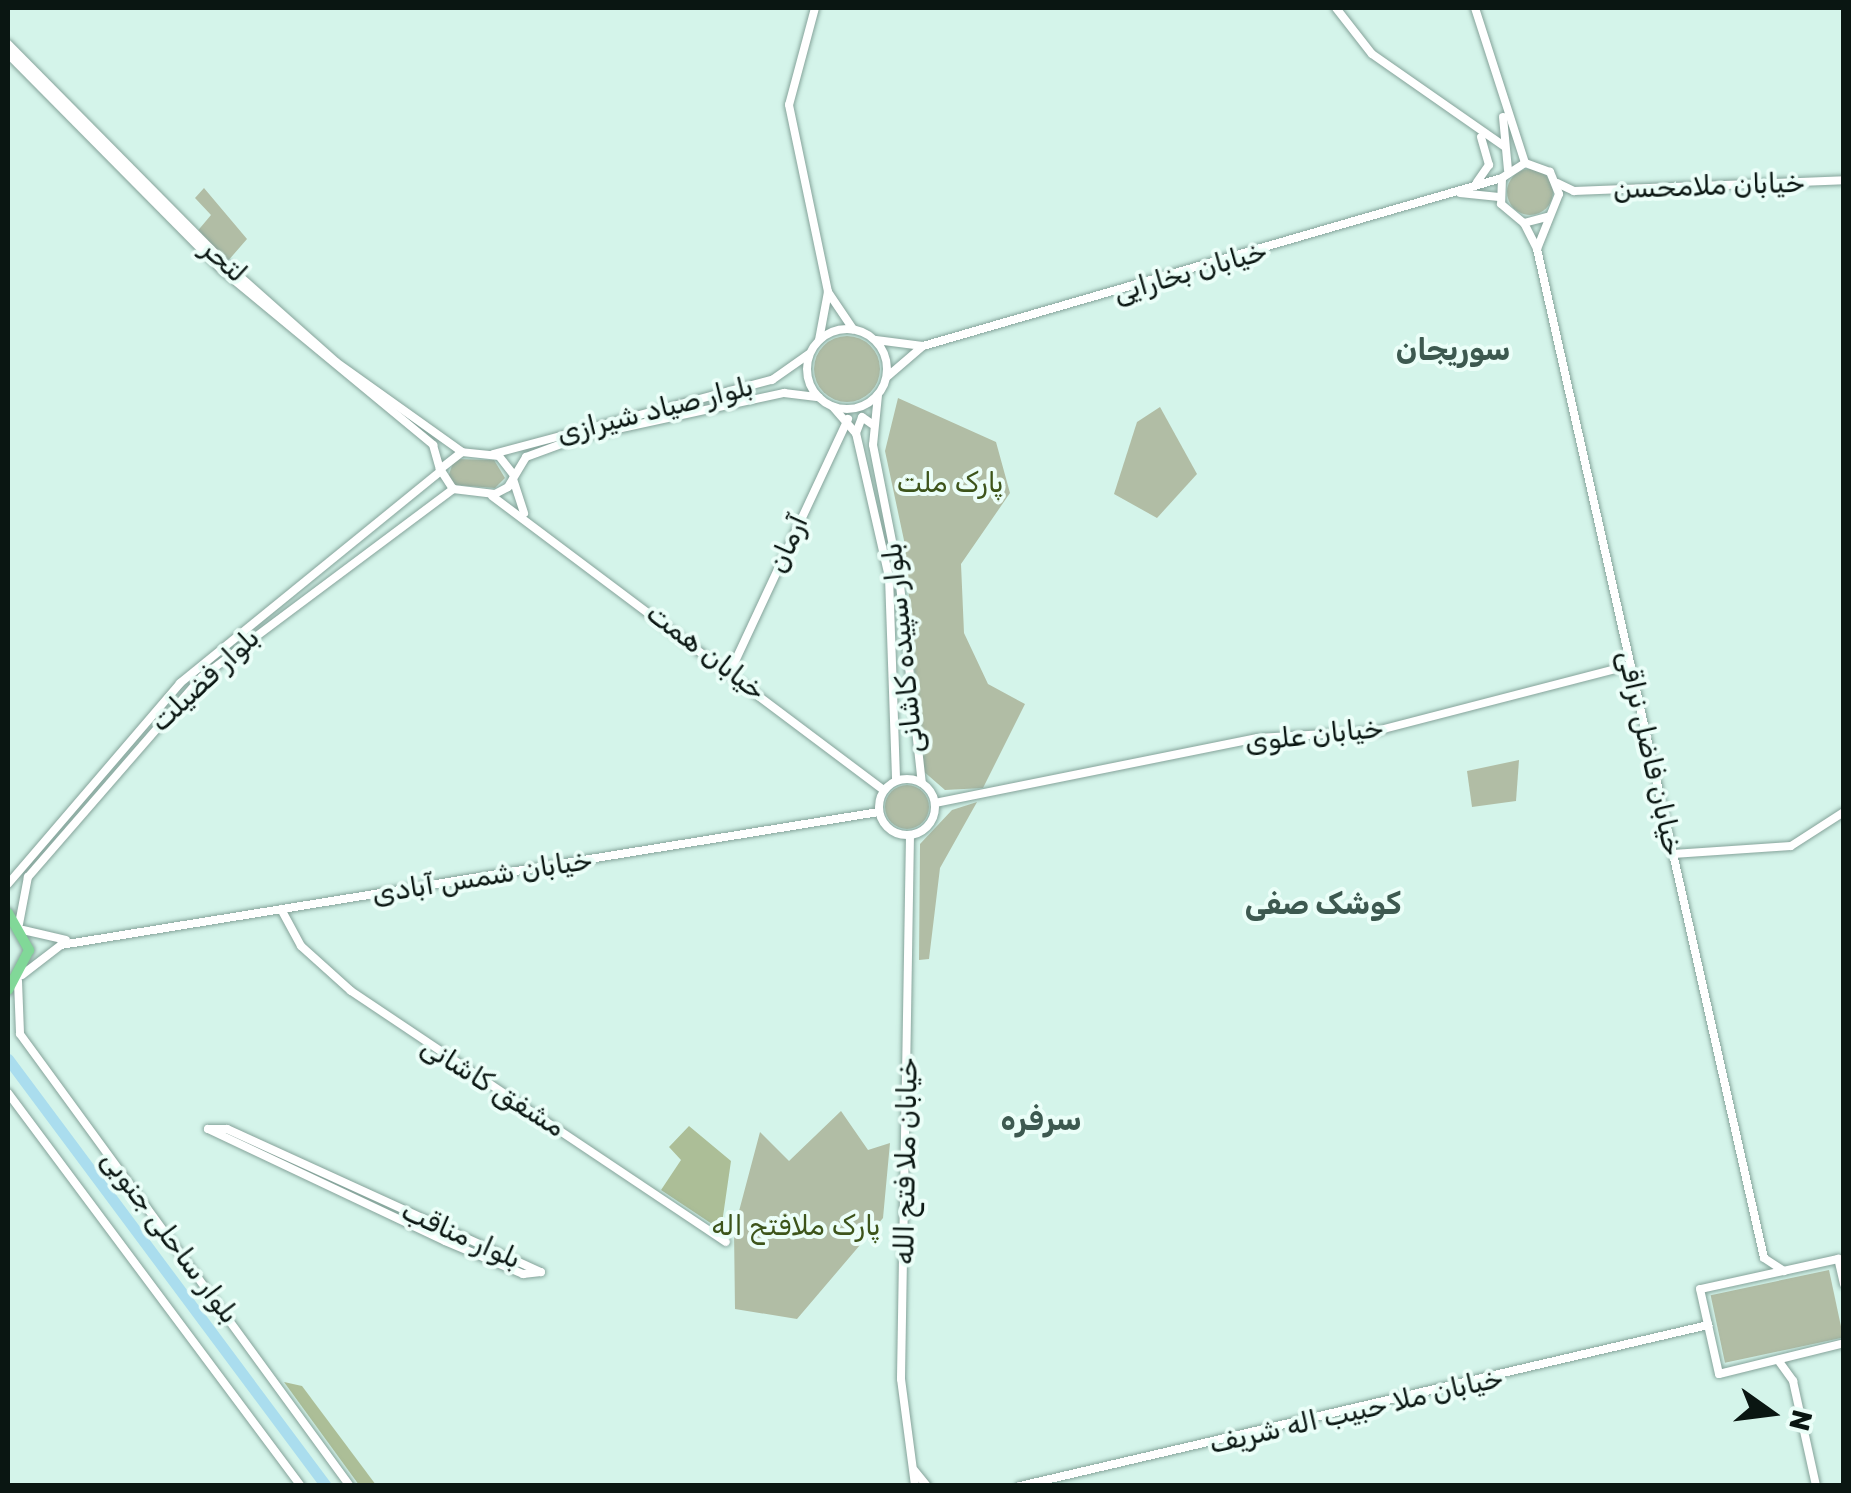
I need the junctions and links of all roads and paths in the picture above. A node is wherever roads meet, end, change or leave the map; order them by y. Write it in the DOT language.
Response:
graph roads {
  1 [pos="815,8"];
  2 [pos="1336,8"];
  3 [pos="1475,8"];
  4 [pos="8,44"];
  5 [pos="8,54"];
  6 [pos="1503,112"];
  7 [pos="1482,137"];
  8 [pos="1504,146"];
  9 [pos="1525,163"];
  10 [pos="1505,174"];
  11 [pos="138,178"];
  12 [pos="1844,180"];
  13 [pos="1557,184"];
  14 [pos="1472,186"];
  15 [pos="1456,192"];
  16 [pos="1574,192"];
  17 [pos="1499,197"];
  18 [pos="1556,204"];
  19 [pos="167,212"];
  20 [pos="1547,217"];
  21 [pos="1524,222"];
  22 [pos="1537,249"];
  23 [pos="828,292"];
  24 [pos="854,329"];
  25 [pos="819,340"];
  26 [pos="876,340"];
  27 [pos="923,346"];
  28 [pos="810,354"];
  29 [pos="886,378"];
  30 [pos="878,395"];
  31 [pos="818,398"];
  32 [pos="834,407"];
  33 [pos="848,419"];
  34 [pos="872,424"];
  35 [pos="856,433"];
  36 [pos="462,452"];
  37 [pos="493,454"];
  38 [pos="440,470"];
  39 [pos="513,475"];
  40 [pos="453,489"];
  41 [pos="488,494"];
  42 [pos="526,516"];
  43 [pos="1630,665"];
  44 [pos="730,670"];
  45 [pos="198,673"];
  46 [pos="896,781"];
  47 [pos="922,783"];
  48 [pos="884,790"];
  49 [pos="935,803"];
  50 [pos="879,812"];
  51 [pos="1844,812"];
  52 [pos="910,835"];
  53 [pos="1673,854"];
  54 [pos="8,884"];
  55 [pos="281,909"];
  56 [pos="8,914"];
  57 [pos="21,927"];
  58 [pos="86,941"];
  59 [pos="20,978"];
  60 [pos="8,990"];
  61 [pos="8,1094"];
  62 [pos="208,1130"];
  63 [pos="726,1242"];
  64 [pos="1764,1258"];
  65 [pos="1784,1271"];
  66 [pos="1754,1277"];
  67 [pos="1844,1284"];
  68 [pos="1708,1326"];
  69 [pos="1691,1336"];
  70 [pos="1711,1338"];
  71 [pos="1844,1343"];
  72 [pos="1798,1356"];
  73 [pos="1778,1360"];
  74 [pos="1793,1380"];
  75 [pos="912,1468"];
  76 [pos="301,1486"];
  77 [pos="350,1486"];
  78 [pos="906,1486"];
  79 [pos="915,1486"];
  80 [pos="927,1486"];
  81 [pos="1020,1486"];
  82 [pos="1816,1486"];
  1 -- 23 [label="main road"];
  2 -- 7 [label="main road"];
  3 -- 6 [label="main road"];
  4 -- 11 [label="main road, لتحر"];
  5 -- 11 [label="main road, لتحر"];
  6 -- 8 [label="main road"];
  6 -- 9 [label="main road"];
  7 -- 8 [label="main road"];
  7 -- 14 [label="main road"];
  8 -- 10 [label="main road"];
  9 -- 10 [label="main road"];
  9 -- 13 [label="main road"];
  10 -- 14 [label="main road, خیابان بخارایی"];
  10 -- 17 [label="main road"];
  11 -- 19 [label="main road, لتحر"];
  12 -- 16 [label="main road, خیابان ملامحسن"];
  13 -- 16 [label="main road"];
  13 -- 18 [label="main road"];
  14 -- 15 [label="main road, خیابان بخارایی"];
  15 -- 17 [label="main road, خیابان بخارایی"];
  15 -- 27 [label="main road, خیابان بخارایی"];
  16 -- 18 [label="main road"];
  17 -- 21 [label="main road"];
  18 -- 20 [label="main road"];
  19 -- 36 [label="main road, لتحر"];
  19 -- 38 [label="main road, لتحر"];
  20 -- 21 [label="main road"];
  20 -- 22 [label="main road"];
  21 -- 22 [label="main road, خیابان فاضل نراقی"];
  22 -- 43 [label="main road, خیابان فاضل نراقی"];
  23 -- 24 [label="main road"];
  23 -- 25 [label="main road"];
  24 -- 25 [label="main road"];
  24 -- 26 [label="main road"];
  25 -- 28 [label="main road"];
  26 -- 27 [label="main road, خیابان بخارایی"];
  26 -- 29 [label="main road"];
  27 -- 29 [label="main road, خیابان بخارایی"];
  28 -- 31 [label="main road"];
  28 -- 37 [label="main road, بلوار صیاد شیرازی"];
  29 -- 30 [label="main road"];
  30 -- 32 [label="main road"];
  30 -- 34 [label="main road, بلوار سپیده کاشانی"];
  31 -- 32 [label="main road"];
  31 -- 39 [label="main road, بلوار صیاد شیرازی"];
  32 -- 33 [label="main road, بلوار سپیده کاشانی"];
  33 -- 35 [label="main road, بلوار سپیده کاشانی"];
  33 -- 44 [label="main road, آرمان"];
  34 -- 35 [label="main road"];
  34 -- 47 [label="main road, بلوار سپیده کاشانی"];
  35 -- 46 [label="main road, بلوار سپیده کاشانی"];
  36 -- 37 [label="main road, بلوار صیاد شیرازی"];
  36 -- 38 [label="main road, بلوار فضیلت"];
  37 -- 39 [label="main road"];
  38 -- 40 [label="main road, لتحر"];
  38 -- 45 [label="main road, بلوار فضیلت"];
  39 -- 41 [label="main road, بلوار صیاد شیرازی"];
  39 -- 42 [label="main road"];
  40 -- 41 [label="main road"];
  40 -- 45 [label="main road, بلوار فضیلت"];
  41 -- 42 [label="main road, خیابان همت"];
  42 -- 44 [label="main road, خیابان همت"];
  43 -- 49 [label="main road, خیابان علوی"];
  43 -- 53 [label="main road, خیابان فاضل نراقی"];
  44 -- 48 [label="main road, خیابان همت"];
  45 -- 54 [label="main road, بلوار فضیلت"];
  45 -- 57 [label="main road, بلوار فضیلت"];
  46 -- 47 [label="main road"];
  46 -- 48 [label="main road"];
  47 -- 49 [label="main road"];
  48 -- 50 [label="main road"];
  49 -- 52 [label="main road"];
  50 -- 52 [label="main road"];
  50 -- 55 [label="main road, خیابان شمس آبادی"];
  51 -- 53 [label="main road"];
  52 -- 75 [label="main road, خیابان ملا فتح الله"];
  53 -- 64 [label="main road, خیابان فاضل نراقی"];
  55 -- 58 [label="main road, خیابان شمس آبادی"];
  55 -- 63 [label="main road, مشفق کاشانی"];
  56 -- 57 [label="highway"];
  57 -- 58 [label="main road"];
  57 -- 59 [label="highway"];
  58 -- 59 [label="main road"];
  59 -- 60 [label="highway"];
  59 -- 77 [label="main road, بلوار ساحلی جنوبی"];
  61 -- 76 [label="main road, بلوار ساحلی جنوبی"];
  62 -- 62 [label="main road, بلوار مناقب"];
  64 -- 65 [label="main road"];
  64 -- 66 [label="main road"];
  65 -- 66 [label="main road"];
  65 -- 67 [label="main road"];
  66 -- 68 [label="main road"];
  68 -- 69 [label="main road, خیابان ملا حبیب اله شریف"];
  68 -- 70 [label="main road"];
  69 -- 70 [label="main road, خیابان ملا حبیب اله شریف"];
  69 -- 81 [label="main road, خیابان ملا حبیب اله شریف"];
  70 -- 73 [label="main road"];
  71 -- 72 [label="main road"];
  72 -- 73 [label="main road"];
  72 -- 74 [label="main road"];
  73 -- 74 [label="main road"];
  74 -- 82 [label="main road"];
  75 -- 78 [label="main road"];
  75 -- 79 [label="main road, خیابان ملا فتح الله"];
  75 -- 80 [label="main road"];
}
